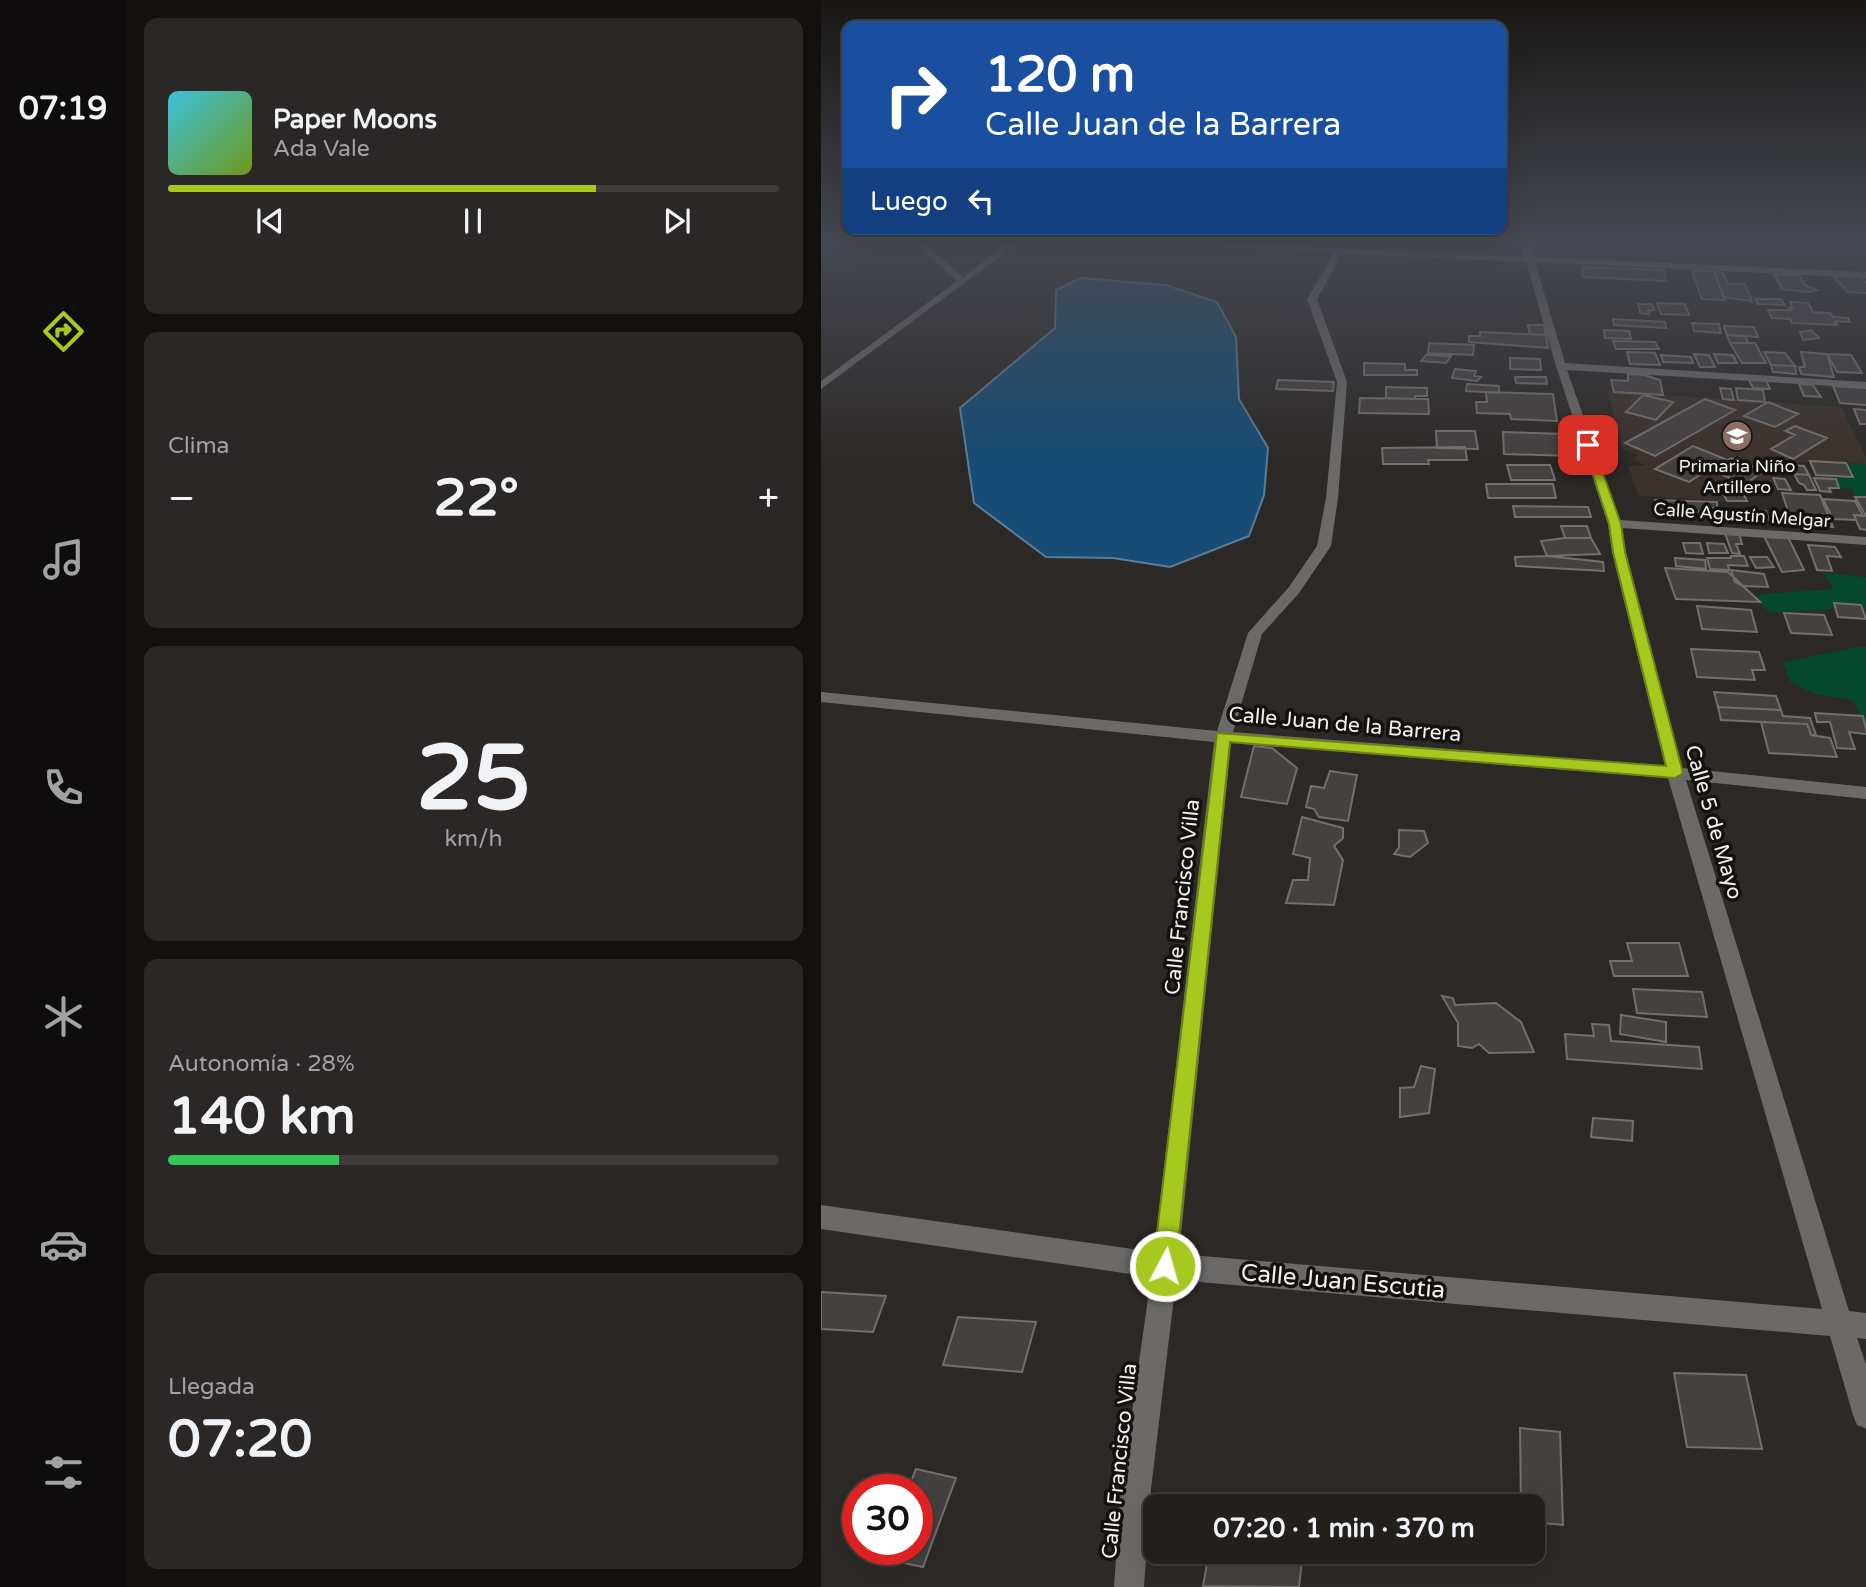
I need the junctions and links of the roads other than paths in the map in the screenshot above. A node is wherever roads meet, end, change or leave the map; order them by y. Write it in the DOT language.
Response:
graph roads {
  1 [pos="917,315"];
  2 [pos="1318,315"];
  3 [pos="1546,315"];
  4 [pos="1561,366"];
  5 [pos="1866,385"];
  6 [pos="821,386"];
  7 [pos="1615,524"];
  8 [pos="1866,541"];
  9 [pos="821,697"];
  10 [pos="1223,737"];
  11 [pos="1675,773"];
  12 [pos="1866,793"];
  13 [pos="821,1217"];
  14 [pos="1165,1266"];
  15 [pos="1837,1321"];
  16 [pos="1866,1326"];
  17 [pos="1866,1415"];
  18 [pos="1129,1587"];
  1 -- 6 [label="street"];
  2 -- 10 [label="street, Calle Francisco Villa"];
  3 -- 4 [label="street, Calle 5 de Mayo"];
  4 -- 5 [label="street"];
  4 -- 7 [label="street, Calle 5 de Mayo"];
  7 -- 8 [label="street, Calle Agustín Melgar"];
  7 -- 11 [label="street, Calle 5 de Mayo"];
  9 -- 10 [label="street, Calle Juan de la Barrera"];
  10 -- 11 [label="street, Calle Juan de la Barrera"];
  10 -- 14 [label="street, Calle Francisco Villa"];
  11 -- 12 [label="street, Calle Juan de la Barrera"];
  11 -- 15 [label="street, Calle 5 de Mayo"];
  13 -- 14 [label="street, Calle Juan Escutia"];
  14 -- 15 [label="street, Calle Juan Escutia"];
  14 -- 18 [label="street, Calle Francisco Villa"];
  15 -- 16 [label="street, Calle Juan Escutia"];
  15 -- 17 [label="street, Calle 5 de Mayo"];
}
